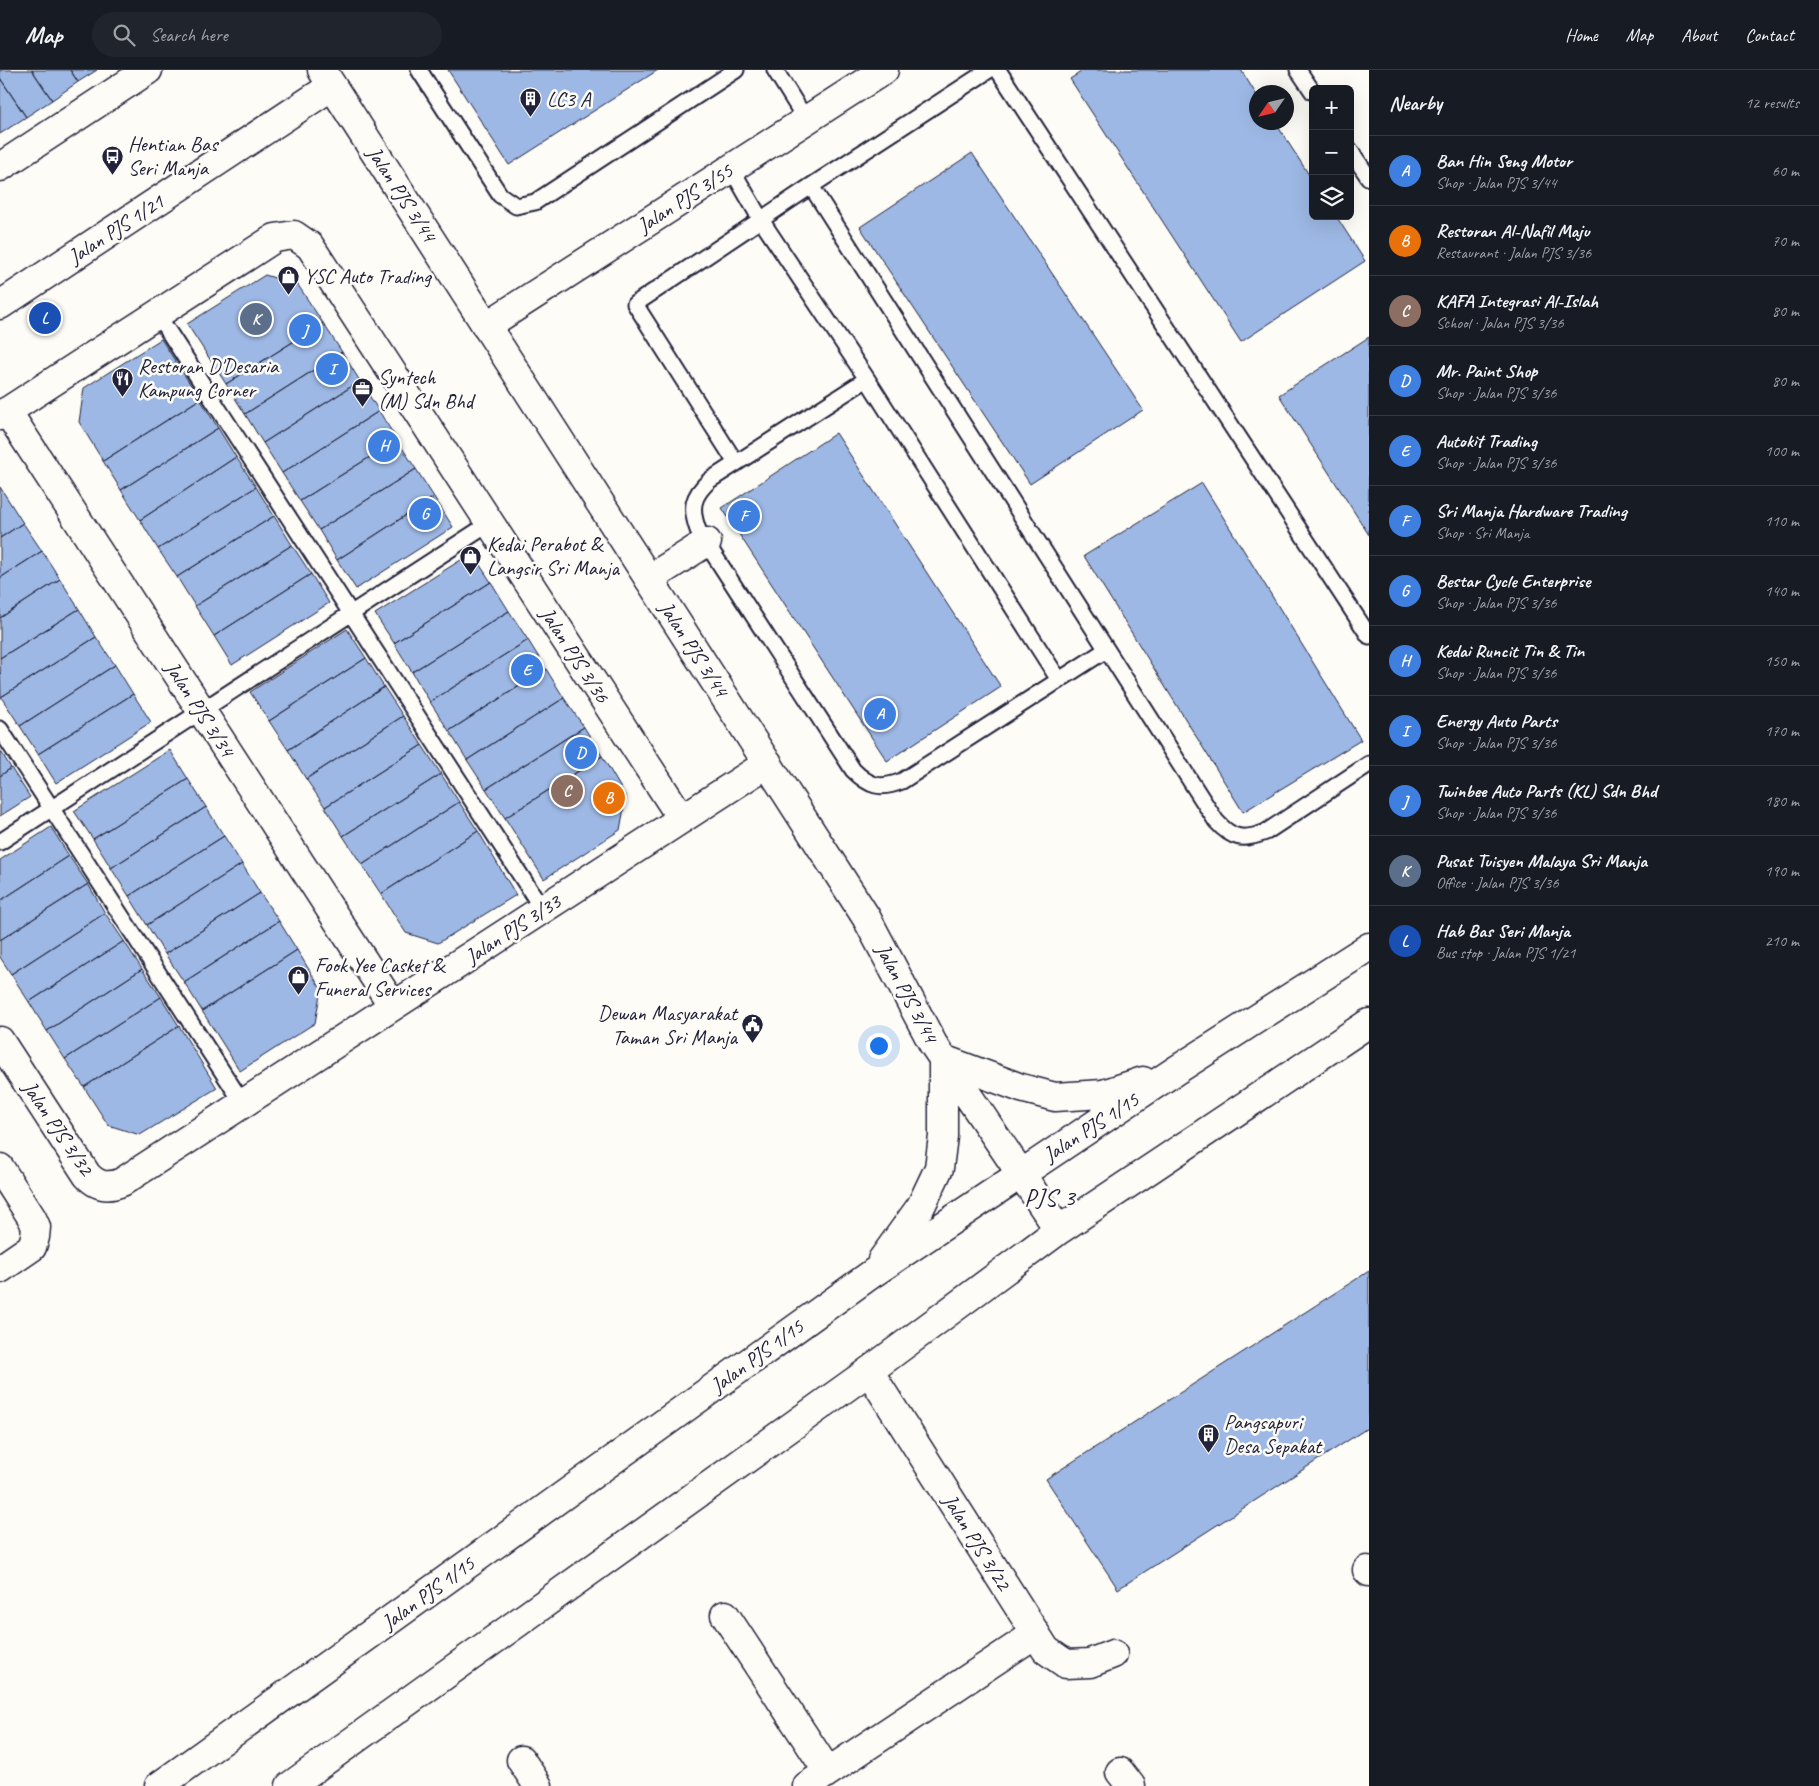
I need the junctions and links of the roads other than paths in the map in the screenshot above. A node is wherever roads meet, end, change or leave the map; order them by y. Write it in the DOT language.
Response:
graph roads {
  1 [pos="148,70"];
  2 [pos="419,70"];
  3 [pos="736,70"];
  4 [pos="775,70"];
  5 [pos="884,70"];
  6 [pos="989,70"];
  7 [pos="998,70"];
  8 [pos="1298,70"];
  9 [pos="327,78"];
  10 [pos="1309,86"];
  11 [pos="806,120"];
  12 [pos="1354,156"];
  13 [pos="0,167"];
  14 [pos="731,168"];
  15 [pos="1369,178"];
  16 [pos="811,186"];
  17 [pos="761,220"];
  18 [pos="0,305"];
  19 [pos="157,314"];
  20 [pos="486,326"];
  21 [pos="866,379"];
  22 [pos="4,414"];
  23 [pos="736,463"];
  24 [pos="490,523"];
  25 [pos="707,542"];
  26 [pos="649,579"];
  27 [pos="351,613"];
  28 [pos="1369,636"];
  29 [pos="1106,650"];
  30 [pos="1059,680"];
  31 [pos="201,710"];
  32 [pos="0,729"];
  33 [pos="768,764"];
  34 [pos="1369,764"];
  35 [pos="52,809"];
  36 [pos="682,819"];
  37 [pos="0,842"];
  38 [pos="543,910"];
  39 [pos="1369,947"];
  40 [pos="393,1006"];
  41 [pos="1369,1023"];
  42 [pos="0,1041"];
  43 [pos="943,1059"];
  44 [pos="1175,1071"];
  45 [pos="244,1105"];
  46 [pos="0,1168"];
  47 [pos="1021,1173"];
  48 [pos="131,1176"];
  49 [pos="1060,1230"];
  50 [pos="0,1269"];
  51 [pos="873,1273"];
  52 [pos="869,1371"];
  53 [pos="725,1615"];
  54 [pos="1035,1634"];
  55 [pos="1113,1654"];
  56 [pos="521,1760"];
  57 [pos="818,1779"];
  58 [pos="159,1786"];
  59 [pos="290,1786"];
  60 [pos="538,1786"];
  1 -- 13 [label="street"];
  2 -- 3 [label="lane"];
  4 -- 11 [label="lane"];
  5 -- 11 [label="street, Jalan PJS 3/55"];
  6 -- 16 [label="lane"];
  7 -- 28 [label="lane"];
  8 -- 10 [label="lane"];
  9 -- 18 [label="street, Jalan PJS 1/21"];
  9 -- 20 [label="street, Jalan PJS 3/44"];
  11 -- 14 [label="street, Jalan PJS 3/55"];
  12 -- 15 [label="lane"];
  14 -- 17 [label="lane"];
  14 -- 20 [label="street, Jalan PJS 3/55"];
  16 -- 17 [label="lane"];
  16 -- 29 [label="lane"];
  17 -- 21 [label="lane"];
  17 -- 23 [label="lane"];
  19 -- 22 [label="street, Jalan PJS 3/36"];
  19 -- 24 [label="street, Jalan PJS 3/36"];
  19 -- 27 [label="lane"];
  20 -- 26 [label="street, Jalan PJS 3/44"];
  21 -- 23 [label="lane"];
  21 -- 30 [label="lane"];
  22 -- 31 [label="street, Jalan PJS 3/34"];
  23 -- 25 [label="lane"];
  24 -- 27 [label="lane"];
  24 -- 36 [label="street, Jalan PJS 3/36"];
  25 -- 26 [label="street"];
  25 -- 30 [label="lane"];
  26 -- 33 [label="street, Jalan PJS 3/44"];
  27 -- 31 [label="lane"];
  27 -- 38 [label="lane"];
  29 -- 30 [label="lane"];
  29 -- 34 [label="lane"];
  31 -- 35 [label="lane"];
  31 -- 40 [label="street, Jalan PJS 3/34"];
  32 -- 35 [label="lane"];
  33 -- 36 [label="street, Jalan PJS 3/33"];
  33 -- 43 [label="street, Jalan PJS 3/44"];
  35 -- 37 [label="lane"];
  35 -- 45 [label="lane"];
  36 -- 38 [label="street, Jalan PJS 3/33"];
  38 -- 40 [label="street, Jalan PJS 3/33"];
  39 -- 44 [label="street, Jalan PJS 1/15"];
  40 -- 45 [label="street, Jalan PJS 3/33"];
  41 -- 49 [label="street"];
  42 -- 48 [label="street, Jalan PJS 3/32"];
  43 -- 44 [label="street"];
  43 -- 47 [label="street, Jalan PJS 3/44"];
  43 -- 51 [label="street"];
  44 -- 47 [label="street, Jalan PJS 1/15"];
  45 -- 48 [label="street, Jalan PJS 3/33"];
  46 -- 50 [label="street"];
  47 -- 49 [label="street, Jalan PJS 3/44"];
  47 -- 51 [label="street, Jalan PJS 1/15"];
  49 -- 52 [label="street"];
  51 -- 58 [label="street, Jalan PJS 1/15"];
  52 -- 54 [label="street, Jalan PJS 3/22"];
  52 -- 59 [label="street"];
  53 -- 57 [label="street"];
  54 -- 55 [label="street, Jalan PJS 3/22"];
  54 -- 57 [label="street"];
  56 -- 60 [label="street"];
}
